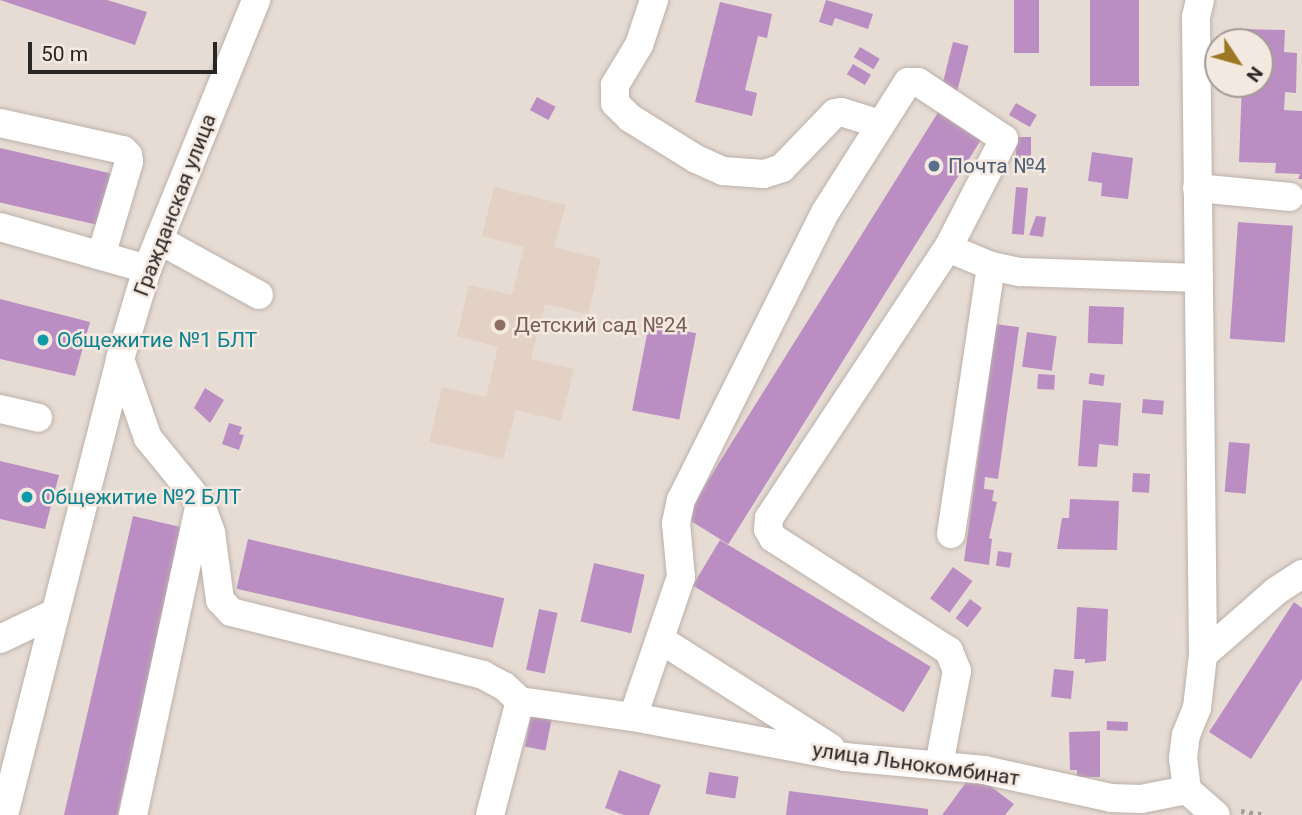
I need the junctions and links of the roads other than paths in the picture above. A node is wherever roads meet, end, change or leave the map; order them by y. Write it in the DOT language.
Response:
graph roads {
  1 [pos="256,0"];
  2 [pos="654,0"];
  3 [pos="1200,0"];
  4 [pos="0,123"];
  5 [pos="880,124"];
  6 [pos="1198,188"];
  7 [pos="1290,197"];
  8 [pos="0,227"];
  9 [pos="159,240"];
  10 [pos="948,248"];
  11 [pos="101,256"];
  12 [pos="991,266"];
  13 [pos="147,269"];
  14 [pos="1199,278"];
  15 [pos="259,296"];
  16 [pos="120,359"];
  17 [pos="0,409"];
  18 [pos="38,418"];
  19 [pos="200,502"];
  20 [pos="951,534"];
  21 [pos="1302,574"];
  22 [pos="55,613"];
  23 [pos="0,639"];
  24 [pos="661,640"];
  25 [pos="1203,655"];
  26 [pos="520,701"];
  27 [pos="633,717"];
  28 [pos="845,757"];
  29 [pos="939,765"];
  30 [pos="1187,790"];
  31 [pos="4,815"];
  32 [pos="133,815"];
  33 [pos="490,815"];
  34 [pos="1216,815"];
  1 -- 9 [label="street, Гражданская улица"];
  2 -- 5 [label="street"];
  3 -- 6 [label="street"];
  4 -- 11 [label="street"];
  5 -- 10 [label="street"];
  5 -- 24 [label="street"];
  6 -- 7 [label="street"];
  6 -- 14 [label="street"];
  8 -- 11 [label="street"];
  9 -- 13 [label="street, Гражданская улица"];
  9 -- 15 [label="street"];
  10 -- 12 [label="street"];
  10 -- 29 [label="street"];
  11 -- 13 [label="street"];
  12 -- 14 [label="street"];
  12 -- 20 [label="street"];
  13 -- 16 [label="street, Гражданская улица"];
  14 -- 25 [label="street"];
  16 -- 19 [label="street"];
  16 -- 22 [label="street, Гражданская улица"];
  17 -- 18 [label="street"];
  19 -- 26 [label="street"];
  19 -- 32 [label="street"];
  21 -- 25 [label="street"];
  22 -- 23 [label="street"];
  22 -- 31 [label="street, Гражданская улица"];
  24 -- 27 [label="street"];
  24 -- 28 [label="street"];
  25 -- 30 [label="street"];
  26 -- 27 [label="street, улица Льнокомбинат"];
  26 -- 33 [label="street"];
  27 -- 28 [label="street, улица Льнокомбинат"];
  28 -- 29 [label="street, улица Льнокомбинат"];
  29 -- 30 [label="street, улица Льнокомбинат"];
  30 -- 34 [label="street"];
}
